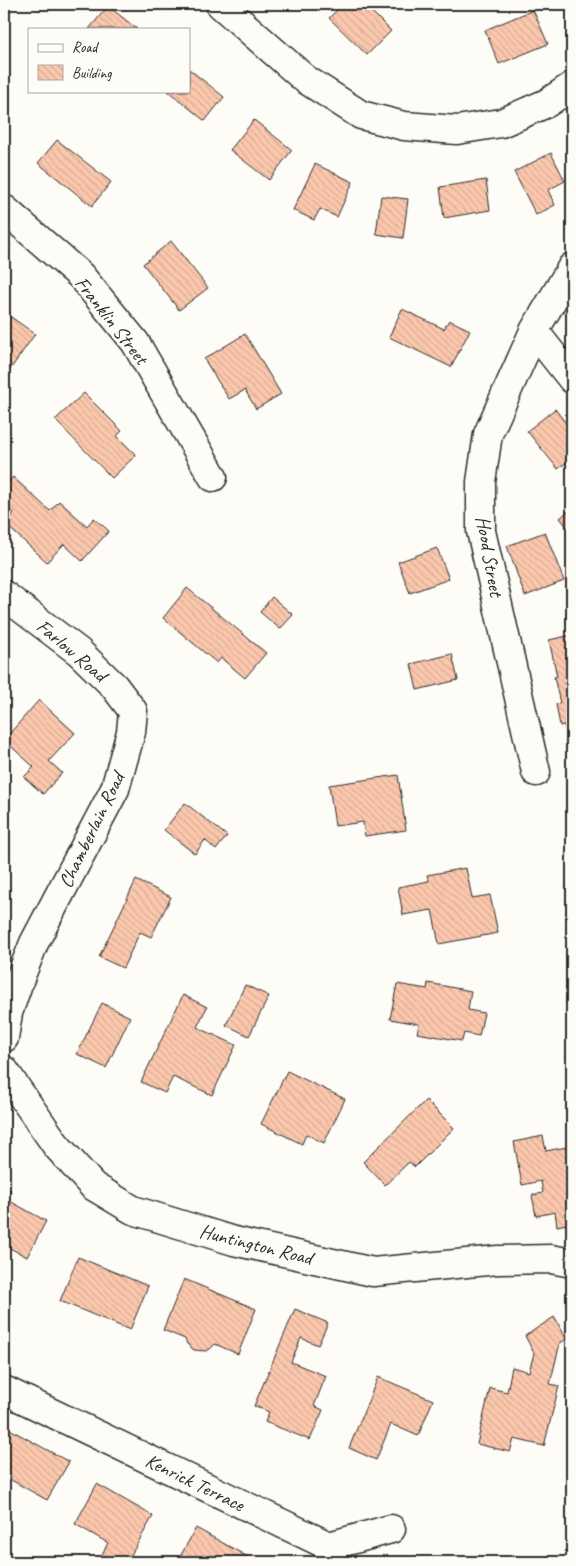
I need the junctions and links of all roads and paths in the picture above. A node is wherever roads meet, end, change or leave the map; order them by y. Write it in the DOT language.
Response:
graph roads {
  1 [pos="220,4"];
  2 [pos="572,86"];
  3 [pos="4,209"];
  4 [pos="572,267"];
  5 [pos="534,331"];
  6 [pos="572,379"];
  7 [pos="212,477"];
  8 [pos="4,595"];
  9 [pos="133,712"];
  10 [pos="536,772"];
  11 [pos="34,943"];
  12 [pos="4,968"];
  13 [pos="4,1038"];
  14 [pos="4,1070"];
  15 [pos="572,1263"];
  16 [pos="4,1390"];
  17 [pos="391,1529"];
  1 -- 2 [label="street"];
  3 -- 7 [label="street, Franklin Street"];
  4 -- 5 [label="street, Hood Street"];
  5 -- 6 [label="street"];
  5 -- 10 [label="street, Hood Street"];
  8 -- 9 [label="street, Farlow Road"];
  9 -- 11 [label="street, Chamberlain Road"];
  11 -- 12 [label="street, Chamberlain Road"];
  11 -- 13 [label="street, Chamberlain Road"];
  14 -- 15 [label="street, Huntington Road"];
  16 -- 17 [label="street, Kenrick Terrace"];
}
